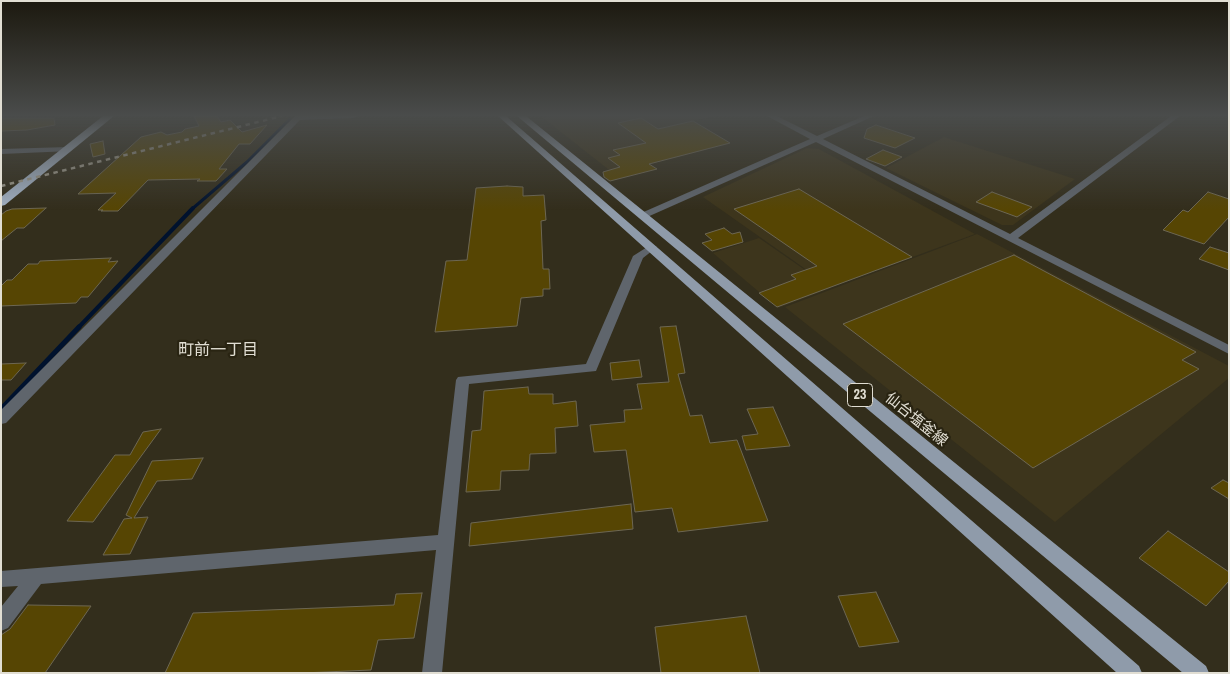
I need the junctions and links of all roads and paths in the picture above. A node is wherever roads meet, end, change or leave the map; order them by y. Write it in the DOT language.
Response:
graph roads {
  1 [pos="58,147"];
  2 [pos="269,147"];
  3 [pos="538,147"];
  4 [pos="559,147"];
  5 [pos="800,147"];
  6 [pos="832,147"];
  7 [pos="1134,147"];
  8 [pos="68,149"];
  9 [pos="55,150"];
  10 [pos="1,152"];
  11 [pos="1,192"];
  12 [pos="1,203"];
  13 [pos="642,216"];
  14 [pos="1010,239"];
  15 [pos="652,247"];
  16 [pos="1229,350"];
  17 [pos="1,419"];
  18 [pos="447,542"];
  19 [pos="36,576"];
  20 [pos="1,579"];
  21 [pos="1,622"];
  22 [pos="432,673"];
  23 [pos="1132,673"];
  24 [pos="1199,673"];
  1 -- 9 [label="highway"];
  2 -- 17 [label="street"];
  3 -- 15 [label="main road, 23"];
  4 -- 13 [label="main road, 仙台塩釜線 / 23"];
  5 -- 13 [label="street"];
  6 -- 14 [label="street"];
  7 -- 14 [label="street"];
  8 -- 9 [label="street"];
  8 -- 12 [label="highway"];
  9 -- 10 [label="street"];
  9 -- 11 [label="highway"];
  13 -- 24 [label="main road, 仙台塩釜線 / 23"];
  14 -- 16 [label="street"];
  15 -- 18 [label="street"];
  15 -- 23 [label="main road, 23"];
  18 -- 19 [label="street"];
  18 -- 22 [label="street"];
  19 -- 20 [label="street"];
  19 -- 21 [label="street"];
}
